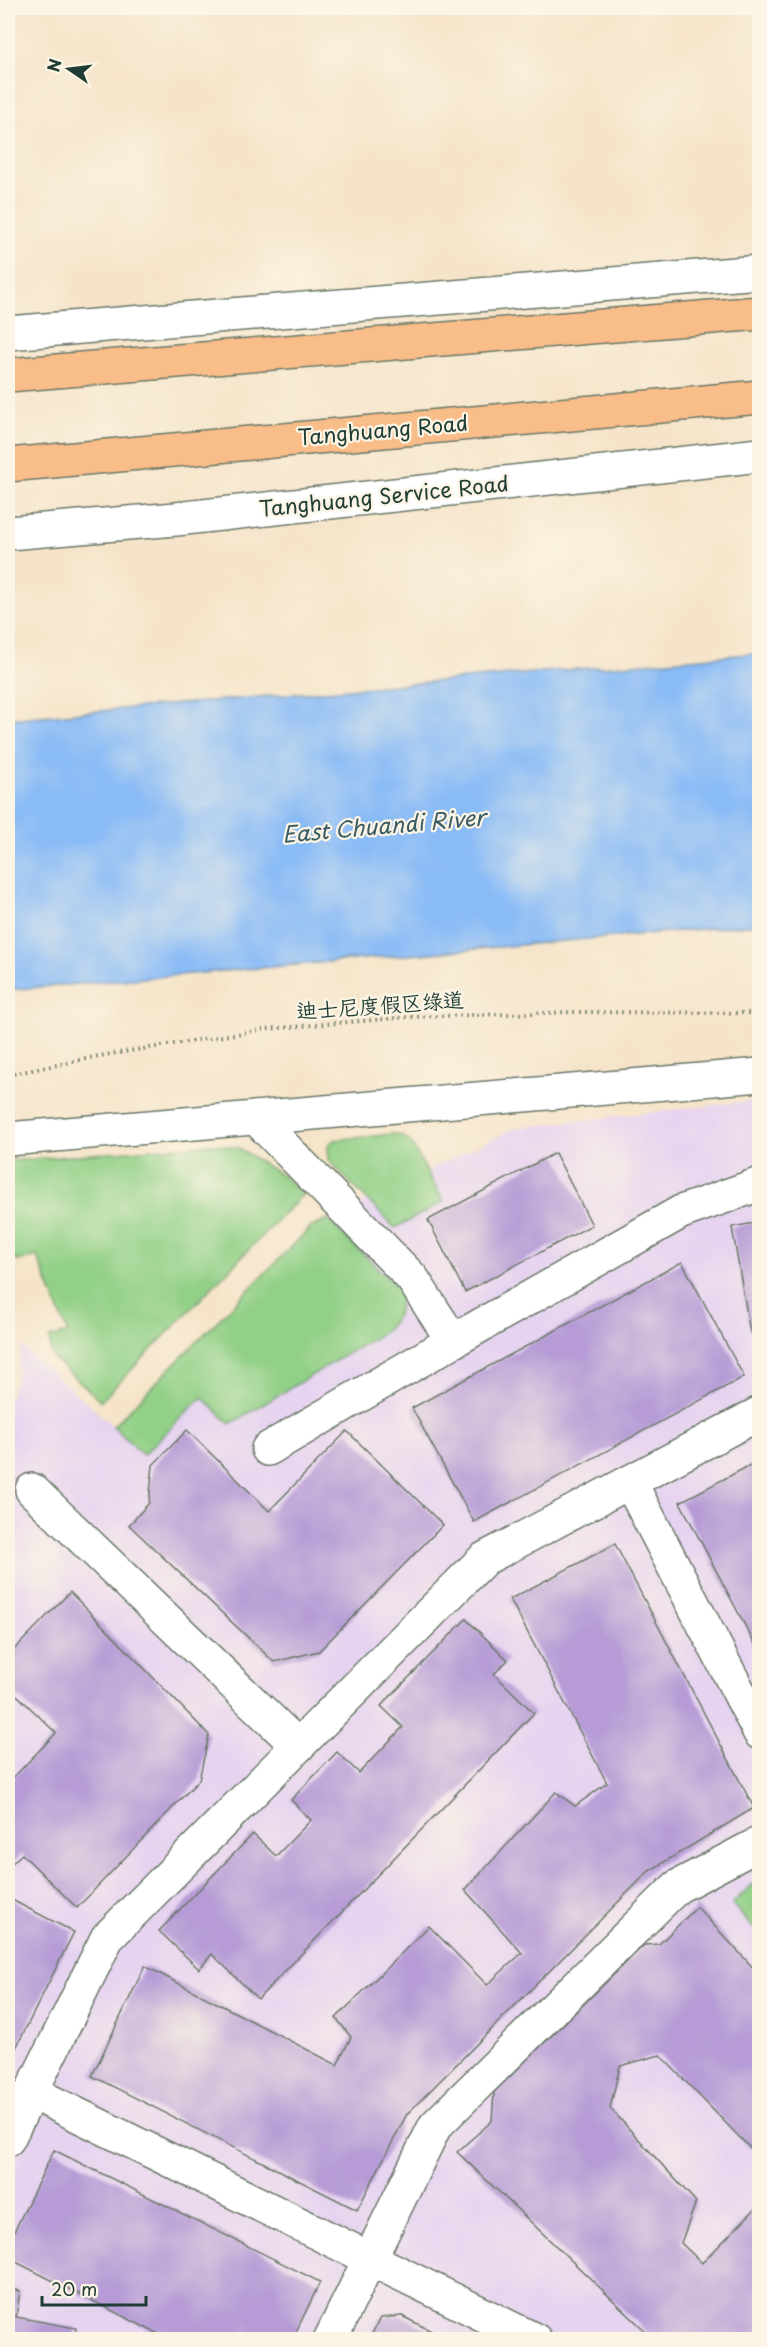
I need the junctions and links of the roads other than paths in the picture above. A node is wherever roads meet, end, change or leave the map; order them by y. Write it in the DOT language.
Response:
graph roads {
  1 [pos="759,272"];
  2 [pos="759,313"];
  3 [pos="8,333"];
  4 [pos="8,375"];
  5 [pos="759,397"];
  6 [pos="759,455"];
  7 [pos="8,465"];
  8 [pos="8,532"];
  9 [pos="759,1075"];
  10 [pos="256,1118"];
  11 [pos="8,1139"];
  12 [pos="759,1185"];
  13 [pos="453,1341"];
  14 [pos="759,1413"];
  15 [pos="268,1449"];
  16 [pos="630,1482"];
  17 [pos="32,1490"];
  18 [pos="759,1733"];
  19 [pos="298,1746"];
  20 [pos="759,1843"];
  21 [pos="31,2092"];
  22 [pos="8,2139"];
  23 [pos="369,2259"];
  24 [pos="330,2340"];
  25 [pos="535,2340"];
  1 -- 3 [label="street"];
  2 -- 4 [label="main road"];
  5 -- 7 [label="main road, Tanghuang Road"];
  6 -- 8 [label="street, Tanghuang Service Road"];
  9 -- 10 [label="street"];
  10 -- 11 [label="street"];
  10 -- 13 [label="street"];
  12 -- 13 [label="street"];
  13 -- 15 [label="street"];
  14 -- 16 [label="street"];
  16 -- 18 [label="street"];
  16 -- 19 [label="street"];
  17 -- 19 [label="street"];
  19 -- 21 [label="street"];
  20 -- 23 [label="street"];
  21 -- 22 [label="street"];
  21 -- 23 [label="street"];
  23 -- 24 [label="street"];
  23 -- 25 [label="street"];
}
